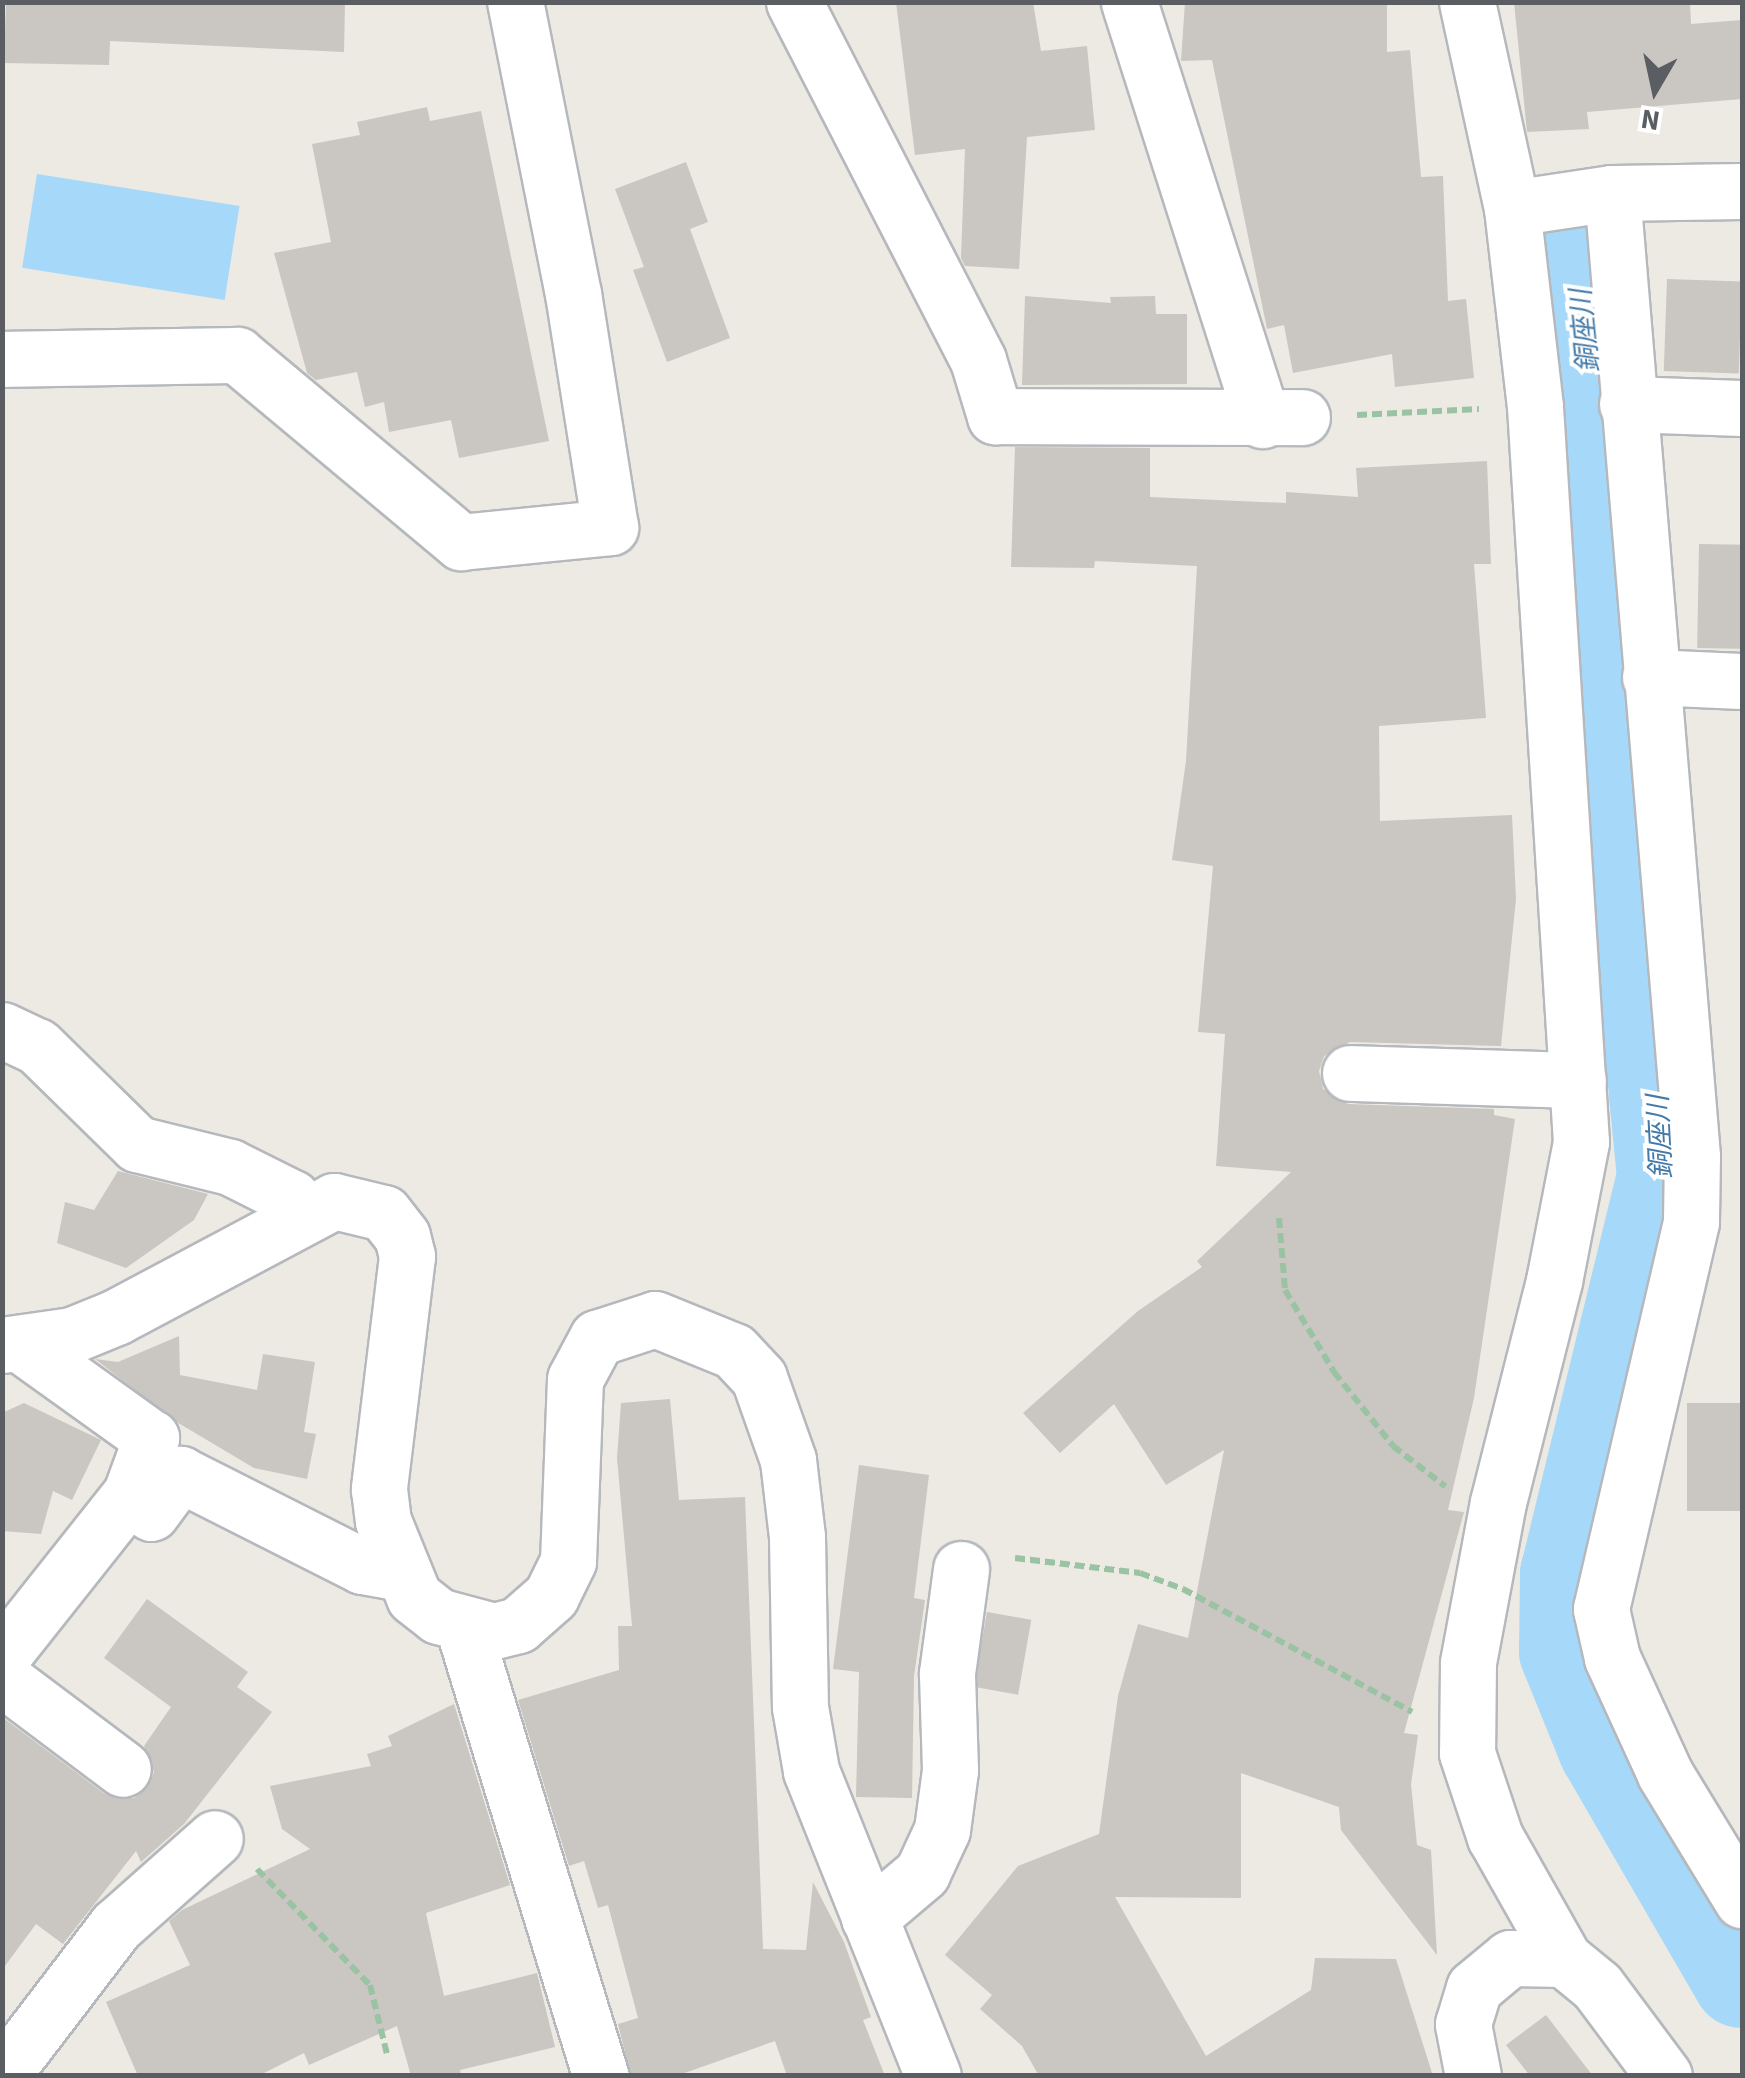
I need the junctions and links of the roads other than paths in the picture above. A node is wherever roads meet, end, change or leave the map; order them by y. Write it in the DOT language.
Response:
graph roads {
  1 [pos="515,2"];
  2 [pos="794,2"];
  3 [pos="1128,2"];
  4 [pos="1467,2"];
  5 [pos="1742,190"];
  6 [pos="1612,193"];
  7 [pos="1512,208"];
  8 [pos="2,359"];
  9 [pos="1627,404"];
  10 [pos="1742,408"];
  11 [pos="1650,677"];
  12 [pos="1742,681"];
  13 [pos="2,1030"];
  14 [pos="1350,1073"];
  15 [pos="1578,1080"];
  16 [pos="300,1216"];
  17 [pos="13,1346"];
  18 [pos="151,1513"];
  19 [pos="960,1569"];
  20 [pos="402,1573"];
  21 [pos="464,1626"];
  22 [pos="2,1656"];
  23 [pos="2,1678"];
  24 [pos="124,1770"];
  25 [pos="215,1838"];
  26 [pos="1742,1900"];
  27 [pos="869,1918"];
  28 [pos="1564,1959"];
  29 [pos="584,2072"];
  30 [pos="2,2075"];
  31 [pos="932,2076"];
  32 [pos="1473,2076"];
  33 [pos="1664,2076"];
  1 -- 8 [label="street"];
  2 -- 3 [label="street"];
  4 -- 7 [label="street"];
  5 -- 6 [label="street"];
  6 -- 7 [label="street"];
  6 -- 9 [label="street"];
  7 -- 15 [label="street"];
  9 -- 10 [label="street"];
  9 -- 11 [label="street"];
  11 -- 12 [label="street"];
  11 -- 26 [label="street"];
  13 -- 16 [label="street"];
  14 -- 15 [label="street"];
  15 -- 28 [label="street"];
  16 -- 17 [label="street"];
  16 -- 20 [label="street"];
  17 -- 22 [label="street"];
  18 -- 20 [label="street"];
  19 -- 27 [label="street"];
  20 -- 21 [label="street"];
  21 -- 27 [label="street"];
  21 -- 29 [label="street"];
  23 -- 24 [label="street"];
  25 -- 30 [label="street"];
  27 -- 31 [label="street"];
  28 -- 32 [label="street"];
  28 -- 33 [label="street"];
}
